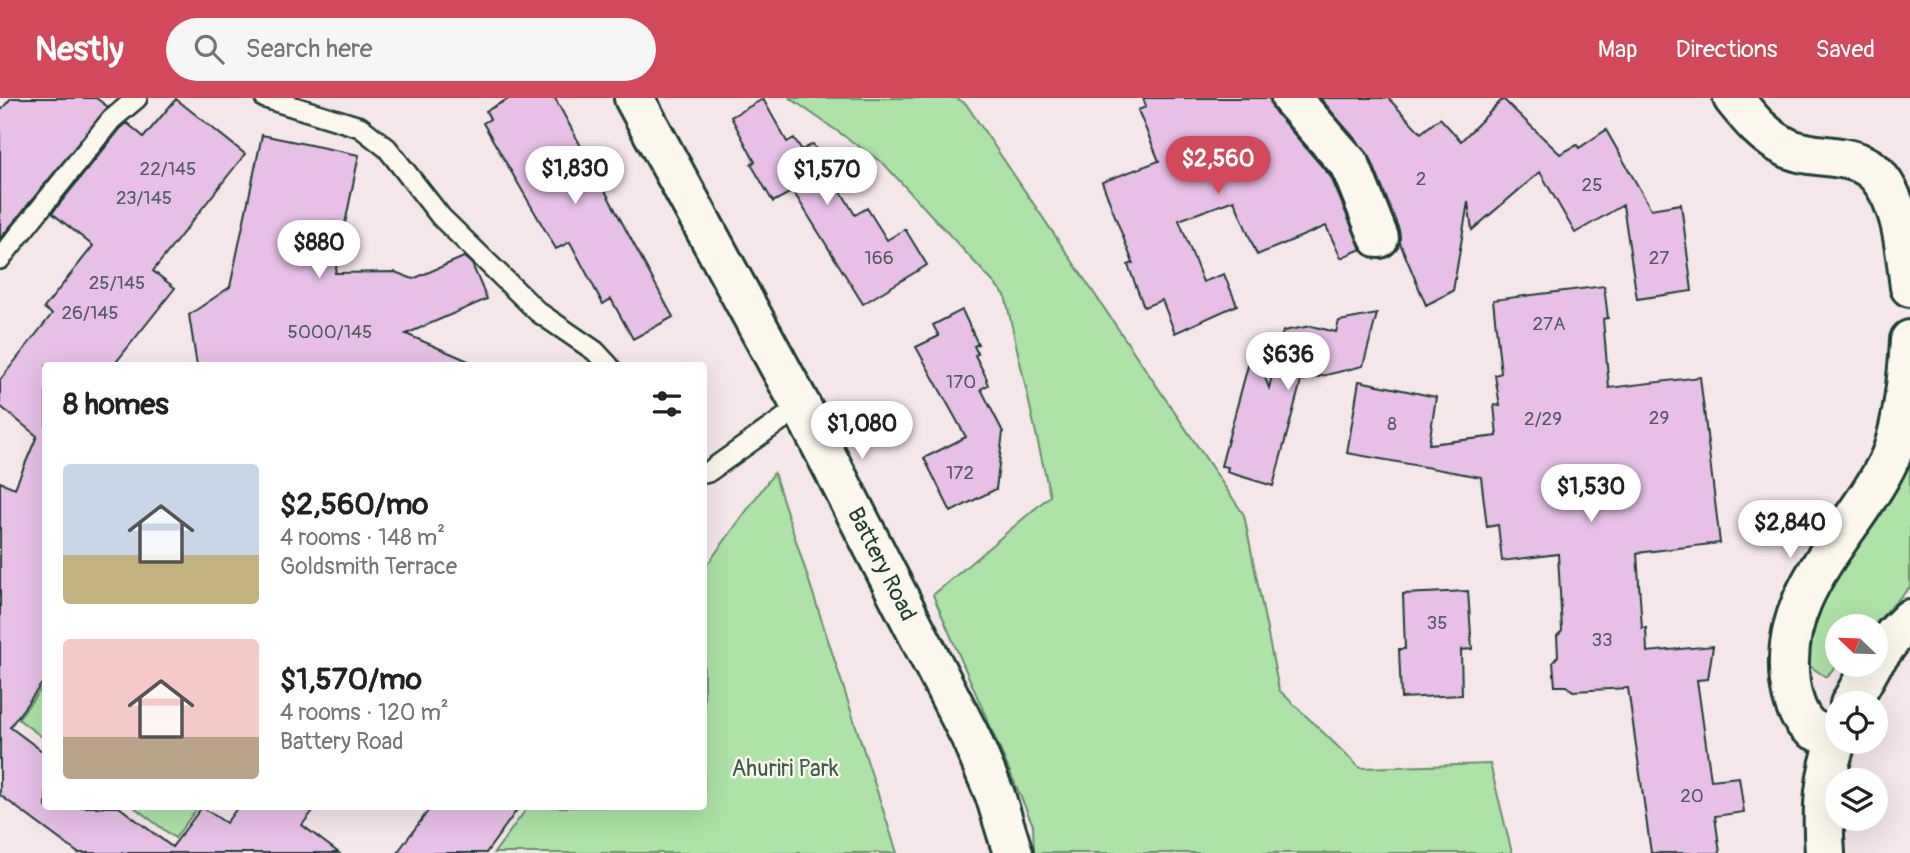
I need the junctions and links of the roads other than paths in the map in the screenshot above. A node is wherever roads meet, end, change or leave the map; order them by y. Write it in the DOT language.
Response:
graph roads {
  1 [pos="137,98"];
  2 [pos="265,98"];
  3 [pos="634,98"];
  4 [pos="1291,98"];
  5 [pos="1733,98"];
  6 [pos="1380,238"];
  7 [pos="0,260"];
  8 [pos="1910,287"];
  9 [pos="1910,340"];
  10 [pos="606,362"];
  11 [pos="801,406"];
  12 [pos="707,472"];
  13 [pos="1910,619"];
  14 [pos="1888,643"];
  15 [pos="1825,733"];
  16 [pos="1831,754"];
  17 [pos="1013,853"];
  18 [pos="1825,853"];
  1 -- 7 [label="lane"];
  2 -- 10 [label="lane"];
  3 -- 11 [label="street, Battery Road"];
  4 -- 6 [label="street"];
  5 -- 8 [label="street"];
  9 -- 15 [label="street"];
  11 -- 12 [label="lane"];
  11 -- 17 [label="street, Battery Road"];
  13 -- 14 [label="street"];
  16 -- 18 [label="street"];
}
